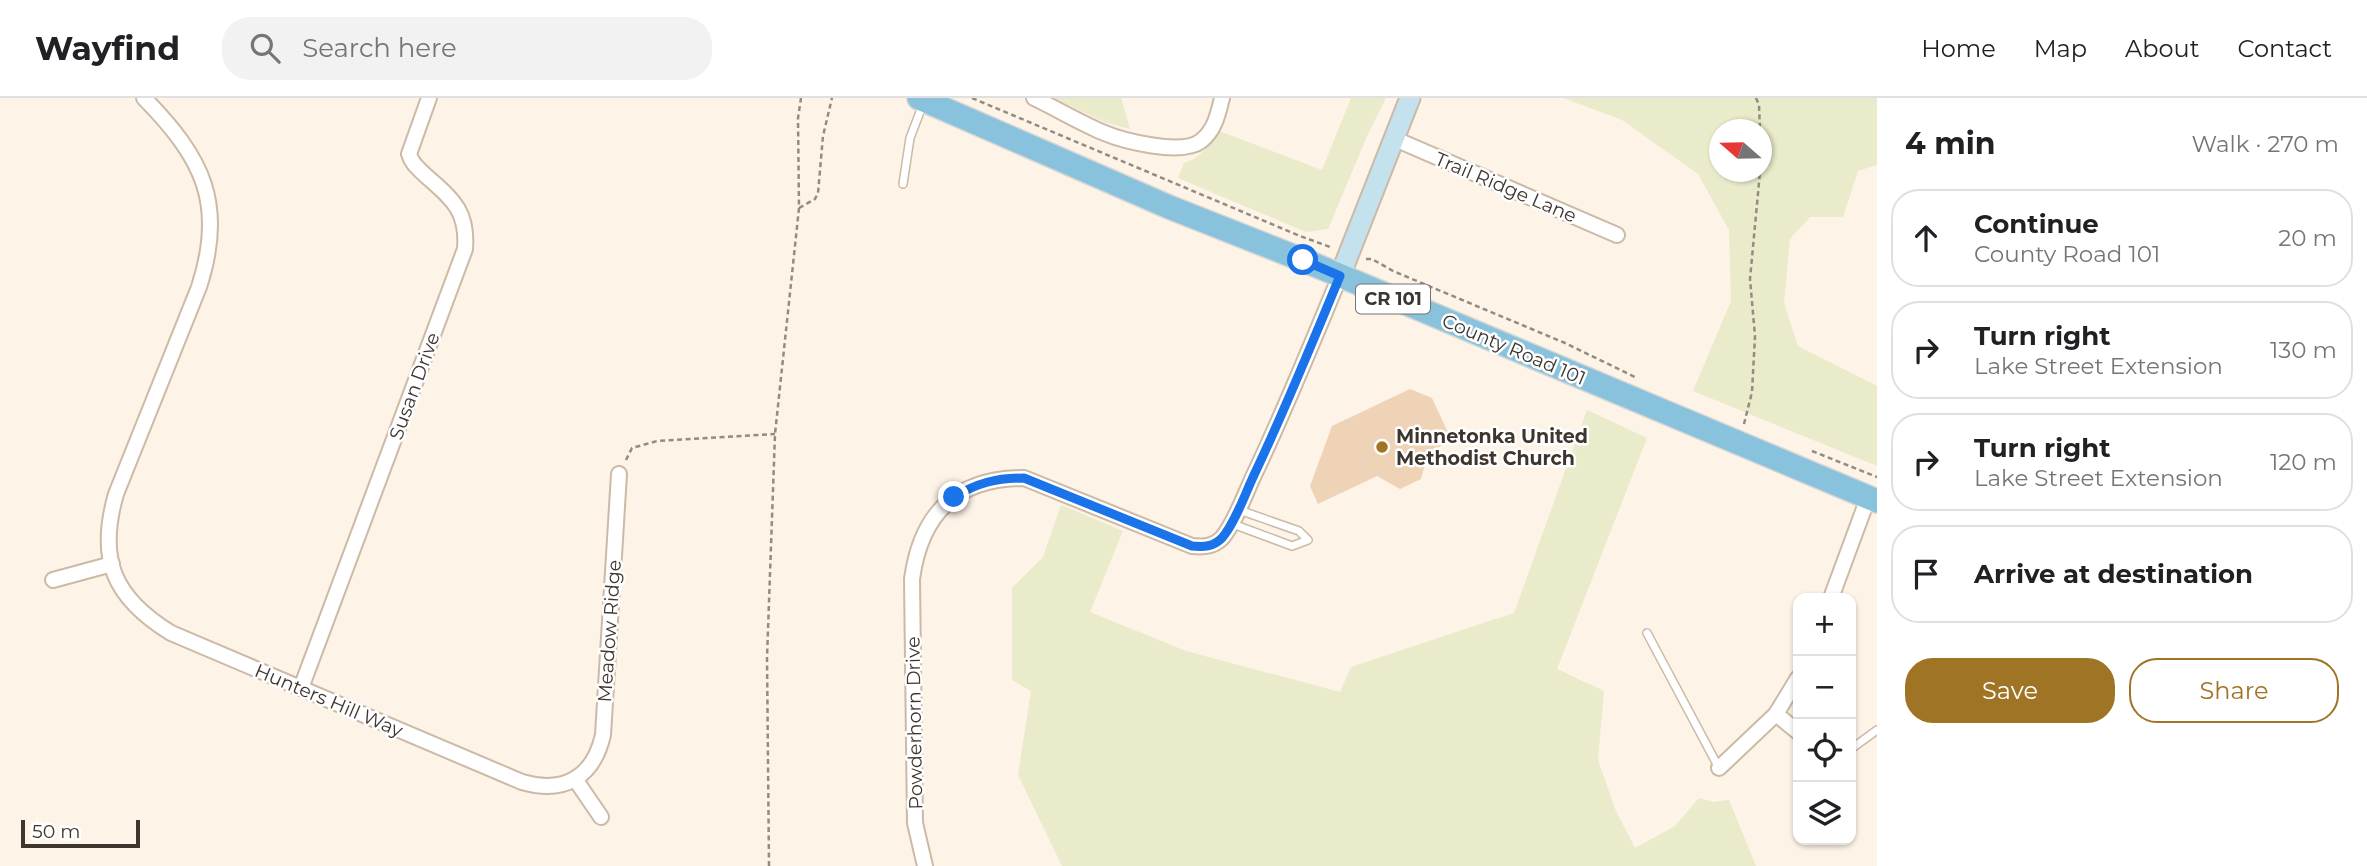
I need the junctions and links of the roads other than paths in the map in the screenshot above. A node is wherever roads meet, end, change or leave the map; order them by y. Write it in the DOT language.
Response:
graph roads {
  1 [pos="144,98"];
  2 [pos="429,98"];
  3 [pos="1034,98"];
  4 [pos="1222,98"];
  5 [pos="1410,98"];
  6 [pos="922,99"];
  7 [pos="1395,139"];
  8 [pos="903,184"];
  9 [pos="1617,235"];
  10 [pos="1340,276"];
  11 [pos="619,474"];
  12 [pos="1874,492"];
  13 [pos="1238,509"];
  14 [pos="1230,523"];
  15 [pos="112,564"];
  16 [pos="53,580"];
  17 [pos="1833,593"];
  18 [pos="1647,633"];
  19 [pos="1793,686"];
  20 [pos="301,688"];
  21 [pos="1776,714"];
  22 [pos="1793,728"];
  23 [pos="1877,730"];
  24 [pos="1856,745"];
  25 [pos="1719,768"];
  26 [pos="575,779"];
  27 [pos="601,817"];
  28 [pos="925,866"];
  1 -- 15 [label="street, Hunters Hill Way"];
  2 -- 20 [label="street, Susan Drive"];
  3 -- 4 [label="street"];
  5 -- 7 [label="street"];
  6 -- 8 [label="lane"];
  6 -- 10 [label="main road, County Road 101 / CR 101"];
  7 -- 9 [label="street, Trail Ridge Lane"];
  7 -- 10 [label="street"];
  10 -- 12 [label="main road, County Road 101 / CR 101"];
  10 -- 13 [label="street, Powderhorn Drive"];
  11 -- 26 [label="street, Meadow Ridge"];
  12 -- 17 [label="street"];
  13 -- 14 [label="street, Powderhorn Drive"];
  13 -- 14 [label="lane"];
  14 -- 28 [label="street, Powderhorn Drive"];
  15 -- 16 [label="street"];
  15 -- 20 [label="street, Hunters Hill Way"];
  18 -- 25 [label="lane"];
  19 -- 21 [label="street"];
  20 -- 26 [label="street, Hunters Hill Way"];
  21 -- 22 [label="street"];
  21 -- 25 [label="street"];
  23 -- 24 [label="lane"];
  26 -- 27 [label="street"];
}
